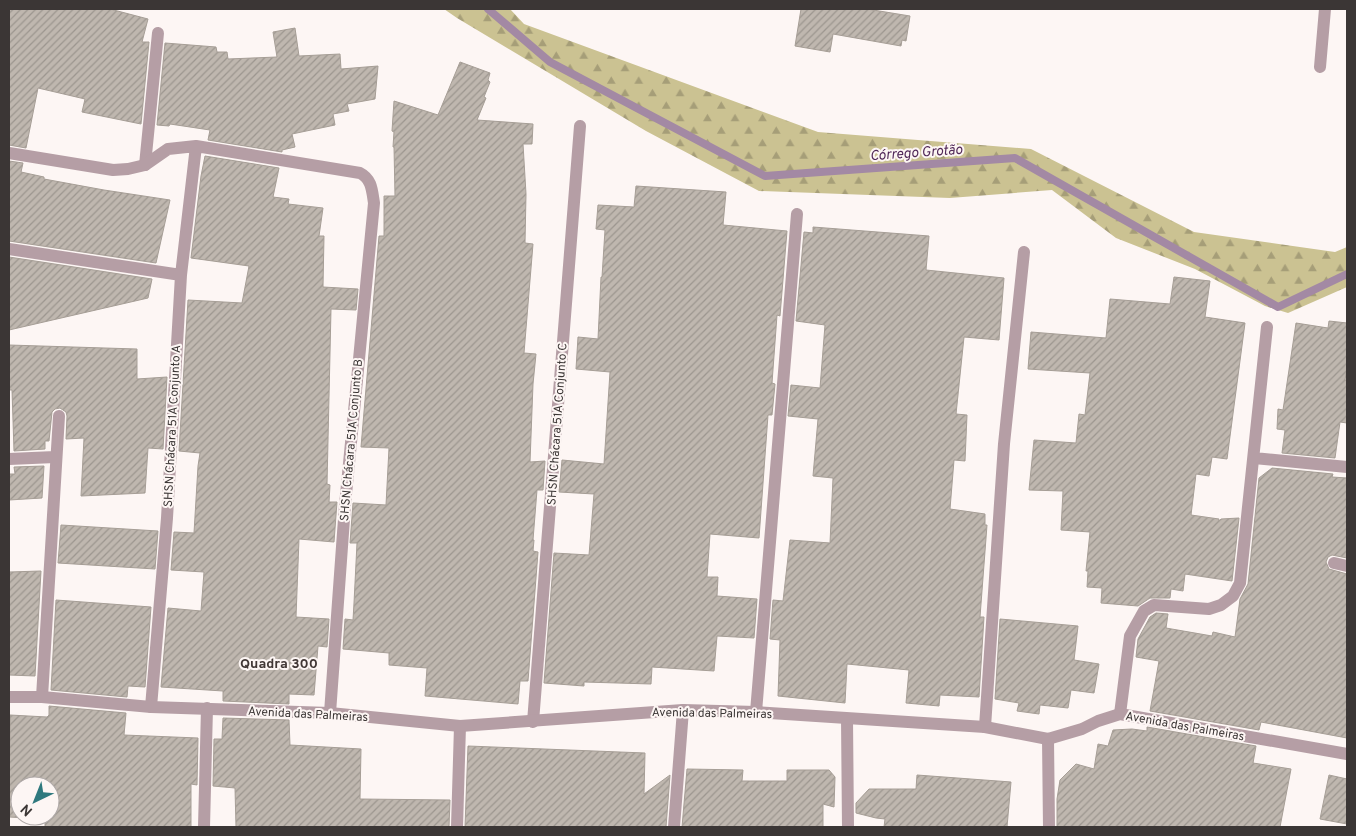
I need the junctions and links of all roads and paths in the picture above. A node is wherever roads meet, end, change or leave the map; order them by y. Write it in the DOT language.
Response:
graph roads {
  1 [pos="1325,9"];
  2 [pos="158,33"];
  3 [pos="1320,67"];
  4 [pos="580,126"];
  5 [pos="196,146"];
  6 [pos="9,153"];
  7 [pos="145,165"];
  8 [pos="797,214"];
  9 [pos="9,249"];
  10 [pos="1024,252"];
  11 [pos="181,274"];
  12 [pos="1267,327"];
  13 [pos="59,416"];
  14 [pos="56,457"];
  15 [pos="1254,458"];
  16 [pos="9,459"];
  17 [pos="1347,467"];
  18 [pos="1334,563"];
  19 [pos="1347,566"];
  20 [pos="9,697"];
  21 [pos="42,697"];
  22 [pos="151,706"];
  23 [pos="207,708"];
  24 [pos="683,710"];
  25 [pos="330,712"];
  26 [pos="756,712"];
  27 [pos="1120,714"];
  28 [pos="847,719"];
  29 [pos="533,722"];
  30 [pos="460,726"];
  31 [pos="985,727"];
  32 [pos="1048,739"];
  33 [pos="1347,754"];
  34 [pos="204,827"];
  35 [pos="458,827"];
  36 [pos="674,827"];
  37 [pos="848,827"];
  38 [pos="1049,827"];
  1 -- 3 [label="street"];
  2 -- 7 [label="street"];
  4 -- 29 [label="street, SHSN Chácara 51A Conjunto C"];
  5 -- 7 [label="street"];
  5 -- 11 [label="street, SHSN Chácara 51A Conjunto A"];
  5 -- 25 [label="street, SHSN Chácara 51A Conjunto B"];
  6 -- 7 [label="street"];
  8 -- 26 [label="street"];
  9 -- 11 [label="street"];
  10 -- 31 [label="street"];
  11 -- 22 [label="street, SHSN Chácara 51A Conjunto A"];
  12 -- 15 [label="street"];
  13 -- 14 [label="street"];
  14 -- 16 [label="street"];
  14 -- 21 [label="street"];
  15 -- 17 [label="street"];
  15 -- 27 [label="street"];
  18 -- 19 [label="street"];
  20 -- 21 [label="street, Avenida das Palmeiras"];
  21 -- 22 [label="street, Avenida das Palmeiras"];
  22 -- 23 [label="street, Avenida das Palmeiras"];
  23 -- 25 [label="street, Avenida das Palmeiras"];
  23 -- 34 [label="street"];
  24 -- 26 [label="street, Avenida das Palmeiras"];
  24 -- 29 [label="street, Avenida das Palmeiras"];
  24 -- 36 [label="street"];
  25 -- 30 [label="street, Avenida das Palmeiras"];
  26 -- 28 [label="street, Avenida das Palmeiras"];
  27 -- 32 [label="street, Avenida das Palmeiras"];
  27 -- 33 [label="street, Avenida das Palmeiras"];
  28 -- 31 [label="street, Avenida das Palmeiras"];
  28 -- 37 [label="street"];
  29 -- 30 [label="street, Avenida das Palmeiras"];
  30 -- 35 [label="street"];
  31 -- 32 [label="street, Avenida das Palmeiras"];
  32 -- 38 [label="street"];
}
